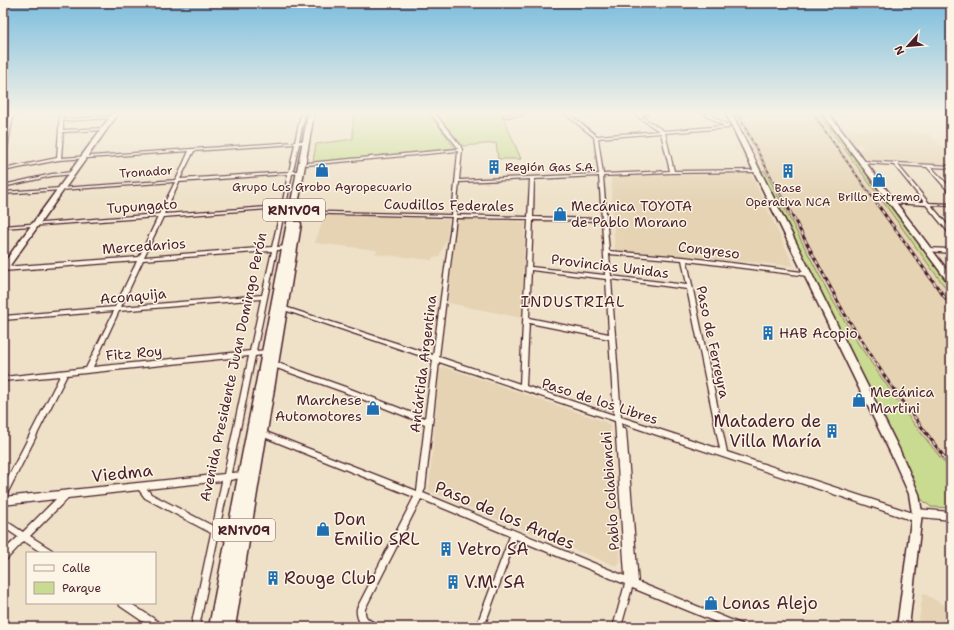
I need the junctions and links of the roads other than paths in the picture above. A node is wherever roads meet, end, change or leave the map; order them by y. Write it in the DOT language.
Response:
graph roads {
  1 [pos="6,143"];
  2 [pos="60,143"];
  3 [pos="94,143"];
  4 [pos="279,143"];
  5 [pos="297,143"];
  6 [pos="306,143"];
  7 [pos="311,143"];
  8 [pos="457,143"];
  9 [pos="597,143"];
  10 [pos="666,143"];
  11 [pos="740,143"];
  12 [pos="848,143"];
  13 [pos="192,150"];
  14 [pos="460,150"];
  15 [pos="85,156"];
  16 [pos="59,158"];
  17 [pos="3,160"];
  18 [pos="862,162"];
  19 [pos="307,164"];
  20 [pos="895,164"];
  21 [pos="928,166"];
  22 [pos="951,167"];
  23 [pos="3,170"];
  24 [pos="756,171"];
  25 [pos="290,172"];
  26 [pos="300,172"];
  27 [pos="672,172"];
  28 [pos="72,173"];
  29 [pos="601,174"];
  30 [pos="532,178"];
  31 [pos="178,180"];
  32 [pos="458,181"];
  33 [pos="3,186"];
  34 [pos="63,188"];
  35 [pos="951,191"];
  36 [pos="3,192"];
  37 [pos="892,202"];
  38 [pos="928,204"];
  39 [pos="951,205"];
  40 [pos="283,207"];
  41 [pos="295,210"];
  42 [pos="161,215"];
  43 [pos="454,216"];
  44 [pos="530,218"];
  45 [pos="604,220"];
  46 [pos="36,224"];
  47 [pos="3,227"];
  48 [pos="951,232"];
  49 [pos="286,248"];
  50 [pos="274,249"];
  51 [pos="929,250"];
  52 [pos="951,251"];
  53 [pos="607,252"];
  54 [pos="141,258"];
  55 [pos="684,259"];
  56 [pos="528,268"];
  57 [pos="3,269"];
  58 [pos="808,274"];
  59 [pos="609,278"];
  60 [pos="951,280"];
  61 [pos="690,287"];
  62 [pos="264,297"];
  63 [pos="279,307"];
  64 [pos="117,310"];
  65 [pos="3,318"];
  66 [pos="526,320"];
  67 [pos="612,337"];
  68 [pos="268,352"];
  69 [pos="252,354"];
  70 [pos="436,358"];
  71 [pos="273,364"];
  72 [pos="89,370"];
  73 [pos="66,372"];
  74 [pos="3,379"];
  75 [pos="523,388"];
  76 [pos="618,420"];
  77 [pos="428,422"];
  78 [pos="623,430"];
  79 [pos="261,432"];
  80 [pos="724,454"];
  81 [pos="244,475"];
  82 [pos="227,477"];
  83 [pos="141,486"];
  84 [pos="3,494"];
  85 [pos="65,494"];
  86 [pos="419,495"];
  87 [pos="3,501"];
  88 [pos="917,516"];
  89 [pos="951,516"];
  90 [pos="3,523"];
  91 [pos="215,531"];
  92 [pos="514,536"];
  93 [pos="25,537"];
  94 [pos="232,540"];
  95 [pos="48,552"];
  96 [pos="3,557"];
  97 [pos="632,584"];
  98 [pos="124,604"];
  99 [pos="154,626"];
  100 [pos="195,627"];
  101 [pos="216,627"];
  102 [pos="228,627"];
  103 [pos="374,627"];
  104 [pos="480,627"];
  105 [pos="617,627"];
  106 [pos="738,627"];
  107 [pos="903,627"];
  1 -- 17 [label="street"];
  2 -- 16 [label="street"];
  3 -- 15 [label="main road"];
  4 -- 13 [label="street"];
  5 -- 25 [label="street, Avenida Presidente Juan Domingo Perón"];
  6 -- 26 [label="main road, Avenida Presidente Juan Domingo Perón / RN1V09"];
  7 -- 19 [label="main road, Avenida Presidente Juan Domingo Perón / RN1V09"];
  8 -- 14 [label="street"];
  9 -- 29 [label="street, Pablo Colabianchi"];
  10 -- 27 [label="street"];
  11 -- 24 [label="main road"];
  12 -- 18 [label="main road"];
  13 -- 15 [label="street"];
  13 -- 31 [label="street"];
  14 -- 19 [label="street"];
  14 -- 32 [label="street, Antártida Argentina"];
  15 -- 16 [label="street"];
  15 -- 28 [label="main road"];
  16 -- 23 [label="street"];
  18 -- 20 [label="street"];
  18 -- 37 [label="main road"];
  19 -- 41 [label="main road, Avenida Presidente Juan Domingo Perón / RN1V09"];
  20 -- 21 [label="street"];
  20 -- 38 [label="street"];
  21 -- 22 [label="street"];
  21 -- 35 [label="street"];
  24 -- 27 [label="street"];
  24 -- 58 [label="main road"];
  25 -- 26 [label="street, Tronador"];
  25 -- 31 [label="street, Tronador"];
  25 -- 40 [label="street, Avenida Presidente Juan Domingo Perón"];
  26 -- 41 [label="main road, Avenida Presidente Juan Domingo Perón / RN1V09"];
  27 -- 29 [label="street"];
  28 -- 33 [label="street"];
  28 -- 34 [label="main road"];
  29 -- 30 [label="street"];
  29 -- 45 [label="street, Pablo Colabianchi"];
  30 -- 32 [label="street"];
  30 -- 44 [label="street"];
  31 -- 34 [label="street, Tronador"];
  31 -- 42 [label="street"];
  32 -- 43 [label="street, Antártida Argentina"];
  34 -- 36 [label="street, Tronador"];
  34 -- 46 [label="main road"];
  37 -- 38 [label="street"];
  37 -- 51 [label="main road"];
  38 -- 39 [label="street"];
  38 -- 48 [label="street"];
  40 -- 41 [label="street, Tupungato"];
  40 -- 42 [label="street, Tupungato"];
  40 -- 50 [label="street, Avenida Presidente Juan Domingo Perón"];
  41 -- 43 [label="street, Caudillos Federales"];
  41 -- 49 [label="main road, Avenida Presidente Juan Domingo Perón / RN1V09"];
  41 -- 63 [label="main road, Avenida Presidente Juan Domingo Perón / RN1V09"];
  42 -- 46 [label="street, Tupungato"];
  42 -- 54 [label="street"];
  43 -- 44 [label="street, Caudillos Federales"];
  43 -- 70 [label="street, Antártida Argentina"];
  44 -- 45 [label="street, Caudillos Federales"];
  44 -- 56 [label="street"];
  45 -- 53 [label="street, Pablo Colabianchi"];
  46 -- 47 [label="street, Tupungato"];
  46 -- 57 [label="main road"];
  49 -- 50 [label="street, Mercedarios"];
  49 -- 63 [label="main road, Avenida Presidente Juan Domingo Perón / RN1V09"];
  50 -- 54 [label="street, Mercedarios"];
  50 -- 62 [label="street, Avenida Presidente Juan Domingo Perón"];
  51 -- 52 [label="street"];
  51 -- 60 [label="main road"];
  53 -- 55 [label="street, Congreso"];
  53 -- 59 [label="street, Pablo Colabianchi"];
  54 -- 57 [label="street, Mercedarios"];
  54 -- 64 [label="street"];
  55 -- 58 [label="street, Congreso"];
  55 -- 61 [label="street, Paso de Ferreyra"];
  56 -- 59 [label="street, Provincias Unidas"];
  56 -- 66 [label="street"];
  58 -- 88 [label="main road"];
  59 -- 61 [label="street, Provincias Unidas"];
  59 -- 67 [label="street, Pablo Colabianchi"];
  61 -- 80 [label="street, Paso de Ferreyra"];
  62 -- 64 [label="street, Aconquija"];
  62 -- 69 [label="street, Avenida Presidente Juan Domingo Perón"];
  63 -- 68 [label="main road, Avenida Presidente Juan Domingo Perón / RN1V09"];
  63 -- 70 [label="street, Paso de los Libres"];
  63 -- 71 [label="main road, Avenida Presidente Juan Domingo Perón / RN1V09"];
  64 -- 65 [label="street, Aconquija"];
  64 -- 72 [label="street"];
  66 -- 67 [label="street"];
  66 -- 75 [label="street"];
  67 -- 76 [label="street, Pablo Colabianchi"];
  68 -- 69 [label="street, Fitz Roy"];
  68 -- 81 [label="main road, Avenida Presidente Juan Domingo Perón / RN1V09"];
  69 -- 72 [label="street, Fitz Roy"];
  69 -- 82 [label="street, Avenida Presidente Juan Domingo Perón"];
  70 -- 75 [label="street, Paso de los Libres"];
  70 -- 77 [label="street, Antártida Argentina"];
  71 -- 77 [label="street"];
  71 -- 79 [label="main road, Avenida Presidente Juan Domingo Perón / RN1V09"];
  72 -- 73 [label="street, Fitz Roy"];
  73 -- 74 [label="street, Fitz Roy"];
  73 -- 84 [label="street"];
  75 -- 76 [label="street, Paso de los Libres"];
  76 -- 80 [label="street, Paso de los Libres"];
  76 -- 97 [label="street, Pablo Colabianchi"];
  77 -- 86 [label="street, Antártida Argentina"];
  78 -- 97 [label="street"];
  79 -- 86 [label="street, Paso de los Andes"];
  79 -- 102 [label="main road, Avenida Presidente Juan Domingo Perón / RN1V09"];
  80 -- 88 [label="street, Paso de los Libres"];
  81 -- 82 [label="street, Viedma"];
  81 -- 94 [label="main road, Avenida Presidente Juan Domingo Perón / RN1V09"];
  82 -- 83 [label="street, Viedma"];
  82 -- 91 [label="street, Avenida Presidente Juan Domingo Perón"];
  83 -- 85 [label="street, Viedma"];
  83 -- 91 [label="street"];
  85 -- 87 [label="street, Viedma"];
  85 -- 93 [label="street"];
  86 -- 92 [label="street, Paso de los Andes"];
  86 -- 103 [label="street, Antártida Argentina"];
  88 -- 89 [label="street, Paso de los Libres"];
  88 -- 107 [label="main road"];
  90 -- 93 [label="street"];
  91 -- 94 [label="street"];
  91 -- 100 [label="street, Avenida Presidente Juan Domingo Perón"];
  92 -- 97 [label="street, Paso de los Andes"];
  92 -- 104 [label="street"];
  93 -- 95 [label="street"];
  93 -- 96 [label="street"];
  94 -- 101 [label="main road, Avenida Presidente Juan Domingo Perón / RN1V09"];
  97 -- 105 [label="street, Pablo Colabianchi"];
  97 -- 106 [label="street, Paso de los Andes"];
  98 -- 99 [label="street"];
}
